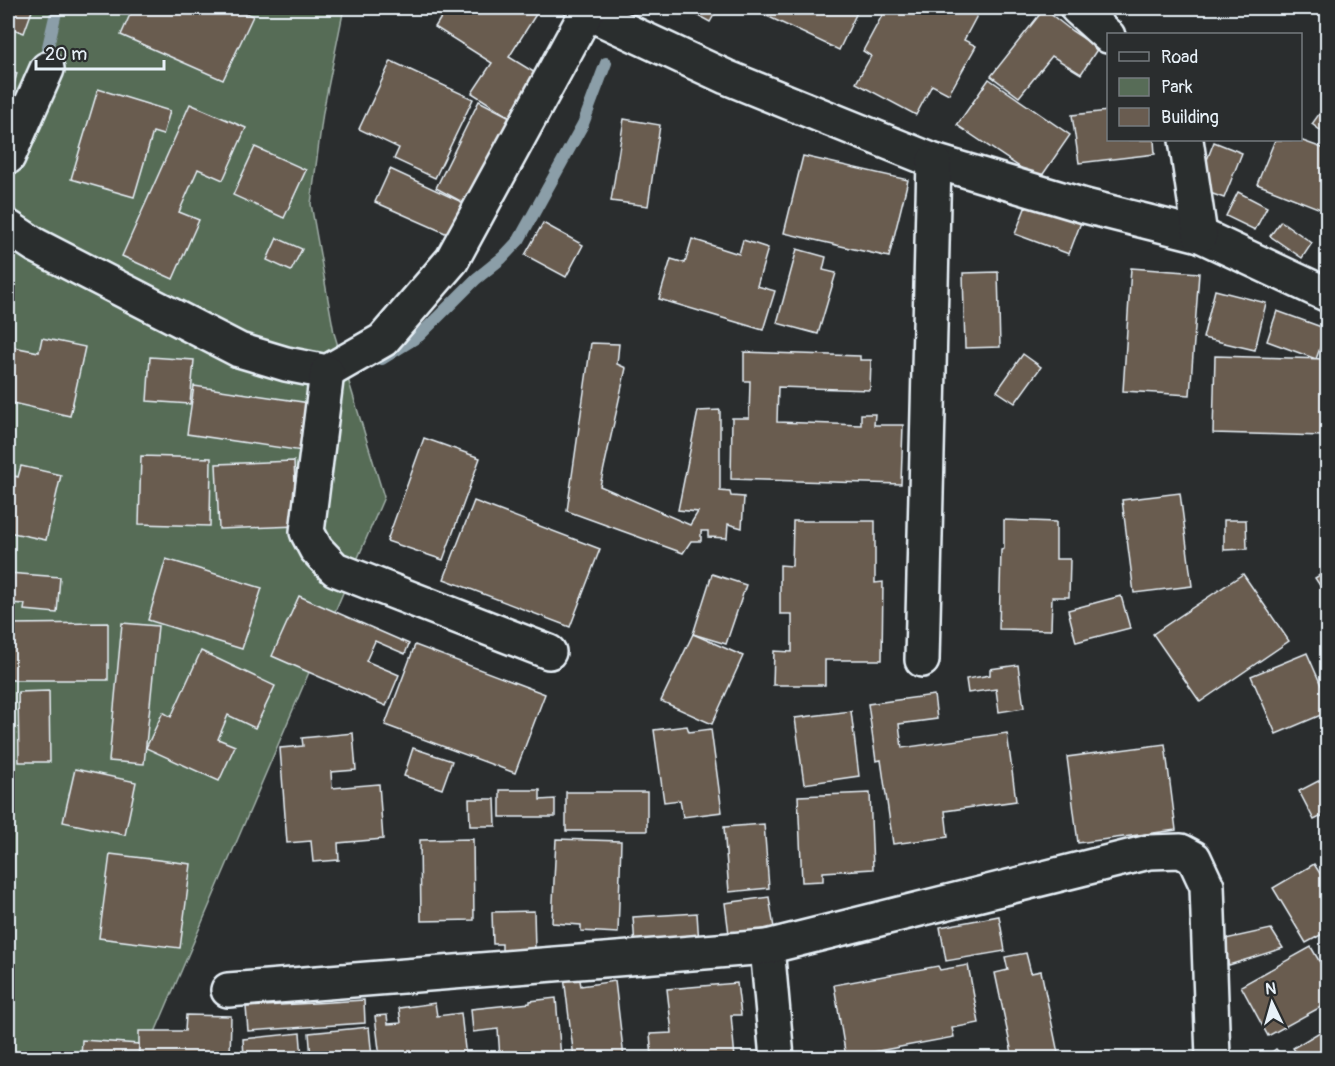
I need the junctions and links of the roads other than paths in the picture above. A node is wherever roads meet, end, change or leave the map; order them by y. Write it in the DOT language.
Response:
graph roads {
  1 [pos="1077,8"];
  2 [pos="587,10"];
  3 [pos="1107,35"];
  4 [pos="46,69"];
  5 [pos="1186,141"];
  6 [pos="8,157"];
  7 [pos="933,161"];
  8 [pos="8,227"];
  9 [pos="1200,235"];
  10 [pos="1328,296"];
  11 [pos="327,372"];
  12 [pos="549,652"];
  13 [pos="922,660"];
  14 [pos="767,947"];
  15 [pos="228,990"];
  16 [pos="777,1059"];
  17 [pos="1213,1059"];
  1 -- 3 [label="street"];
  2 -- 7 [label="street"];
  2 -- 11 [label="street"];
  4 -- 6 [label="street"];
  5 -- 9 [label="street"];
  7 -- 9 [label="street"];
  7 -- 13 [label="street"];
  8 -- 11 [label="street"];
  9 -- 10 [label="street"];
  11 -- 12 [label="street"];
  14 -- 15 [label="street"];
  14 -- 16 [label="street"];
  14 -- 17 [label="street"];
}
